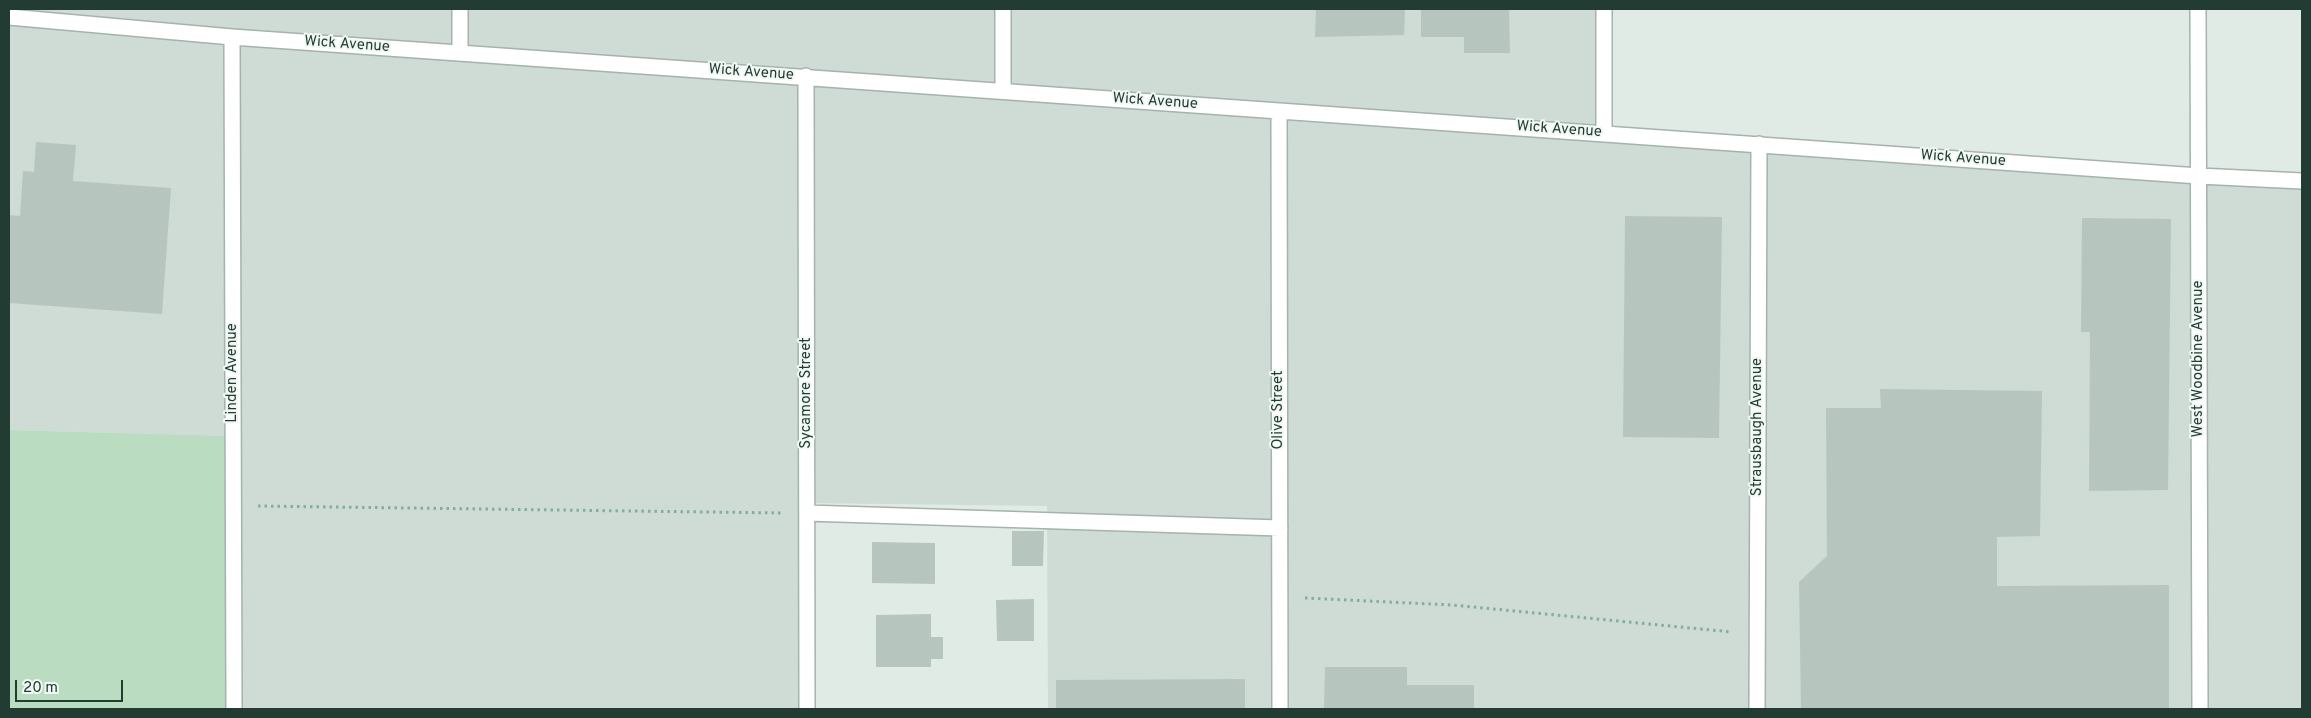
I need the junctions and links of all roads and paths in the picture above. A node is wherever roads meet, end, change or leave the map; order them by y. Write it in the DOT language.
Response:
graph roads {
  1 [pos="460,9"];
  2 [pos="1003,9"];
  3 [pos="1604,9"];
  4 [pos="2198,9"];
  5 [pos="9,17"];
  6 [pos="232,37"];
  7 [pos="460,52"];
  8 [pos="806,76"];
  9 [pos="1003,90"];
  10 [pos="1279,111"];
  11 [pos="1604,133"];
  12 [pos="1759,144"];
  13 [pos="2199,176"];
  14 [pos="2302,181"];
  15 [pos="234,505"];
  16 [pos="807,513"];
  17 [pos="1280,528"];
  18 [pos="1280,597"];
  19 [pos="1757,635"];
  20 [pos="234,709"];
  21 [pos="808,709"];
  22 [pos="1280,709"];
  23 [pos="1757,709"];
  24 [pos="2200,709"];
  1 -- 7 [label="street"];
  2 -- 9 [label="street"];
  3 -- 11 [label="street"];
  4 -- 13 [label="street, West Woodbine Avenue"];
  5 -- 6 [label="street, Wick Avenue"];
  6 -- 7 [label="street, Wick Avenue"];
  6 -- 15 [label="street, Linden Avenue"];
  7 -- 8 [label="street, Wick Avenue"];
  8 -- 9 [label="street, Wick Avenue"];
  8 -- 16 [label="street, Sycamore Street"];
  9 -- 10 [label="street, Wick Avenue"];
  10 -- 11 [label="street, Wick Avenue"];
  10 -- 17 [label="street, Olive Street"];
  11 -- 12 [label="street, Wick Avenue"];
  12 -- 13 [label="street, Wick Avenue"];
  12 -- 19 [label="street, Strausbaugh Avenue"];
  13 -- 14 [label="street, Wick Avenue"];
  13 -- 24 [label="street, West Woodbine Avenue"];
  15 -- 16 [label="path"];
  15 -- 20 [label="street, Linden Avenue"];
  16 -- 17 [label="street"];
  16 -- 21 [label="street, Sycamore Street"];
  17 -- 18 [label="street, Olive Street"];
  18 -- 19 [label="path"];
  18 -- 22 [label="street, Olive Street"];
  19 -- 23 [label="street, Strausbaugh Avenue"];
}
